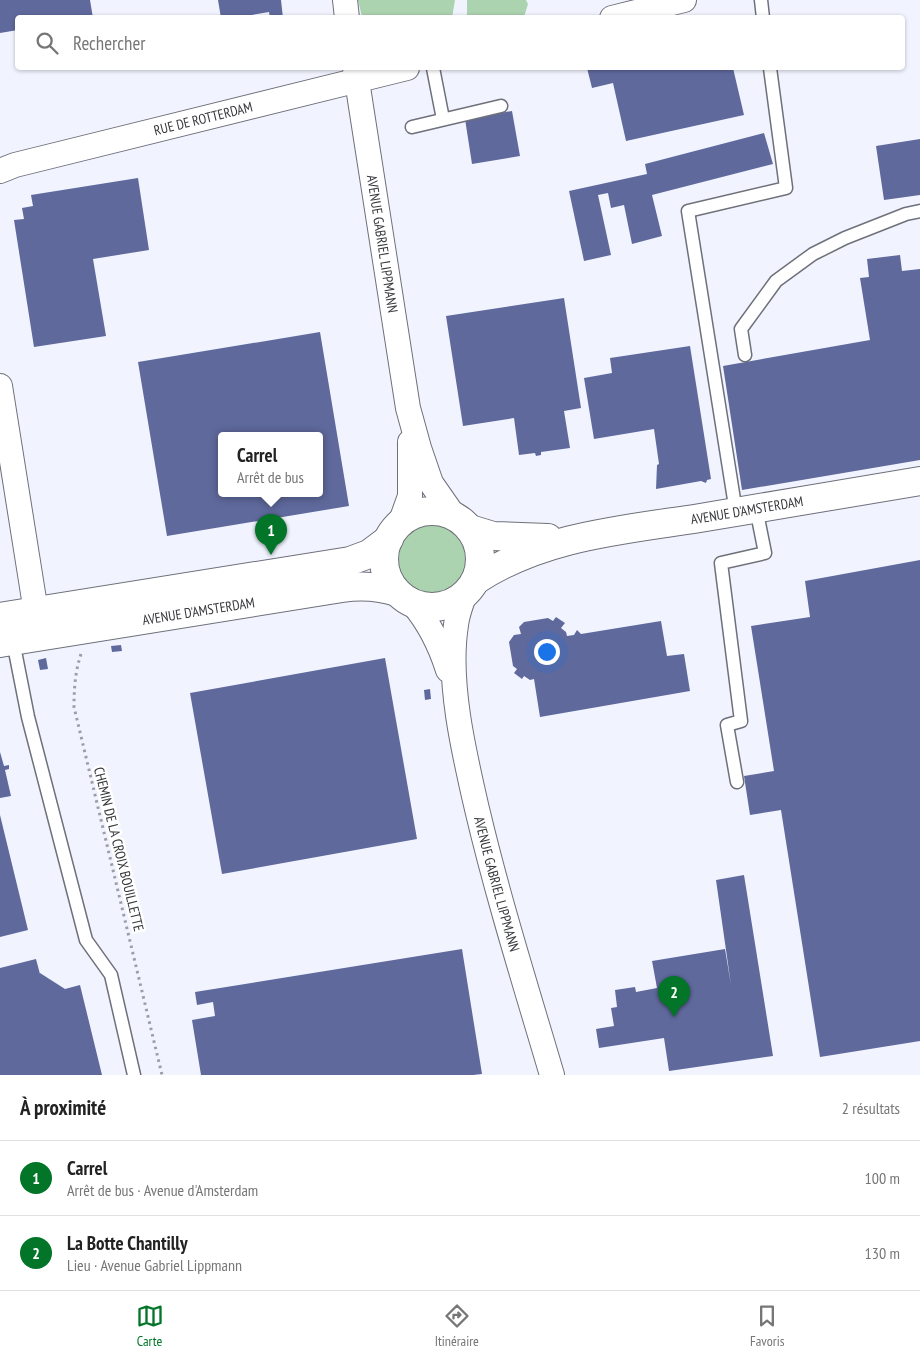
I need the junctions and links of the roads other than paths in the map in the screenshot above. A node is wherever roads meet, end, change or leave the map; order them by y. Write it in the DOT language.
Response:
graph roads {
  1 [pos="345,0"];
  2 [pos="684,0"];
  3 [pos="761,0"];
  4 [pos="348,15"];
  5 [pos="624,15"];
  6 [pos="763,15"];
  7 [pos="390,70"];
  8 [pos="433,70"];
  9 [pos="770,70"];
  10 [pos="356,74"];
  11 [pos="501,106"];
  12 [pos="443,119"];
  13 [pos="412,127"];
  14 [pos="0,171"];
  15 [pos="920,211"];
  16 [pos="745,355"];
  17 [pos="0,386"];
  18 [pos="408,408"];
  19 [pos="920,481"];
  20 [pos="746,510"];
  21 [pos="462,523"];
  22 [pos="394,531"];
  23 [pos="575,538"];
  24 [pos="470,588"];
  25 [pos="405,598"];
  26 [pos="36,612"];
  27 [pos="0,617"];
  28 [pos="6,642"];
  29 [pos="455,690"];
  30 [pos="737,782"];
  31 [pos="134,1075"];
  32 [pos="552,1075"];
  1 -- 4 [label="street"];
  2 -- 5 [label="street"];
  3 -- 6 [label="lane"];
  7 -- 10 [label="street, RUE DE ROTTERDAM"];
  8 -- 12 [label="lane"];
  9 -- 20 [label="lane"];
  10 -- 14 [label="street, RUE DE ROTTERDAM"];
  10 -- 18 [label="street, AVENUE GABRIEL LIPPMANN"];
  11 -- 12 [label="lane"];
  12 -- 13 [label="lane"];
  15 -- 16 [label="lane"];
  17 -- 26 [label="street"];
  18 -- 21 [label="street, AVENUE GABRIEL LIPPMANN"];
  18 -- 22 [label="street, AVENUE GABRIEL LIPPMANN"];
  19 -- 20 [label="street, AVENUE D'AMSTERDAM"];
  20 -- 23 [label="street, AVENUE D'AMSTERDAM"];
  20 -- 30 [label="lane"];
  21 -- 22 [label="street"];
  21 -- 23 [label="street, AVENUE D'AMSTERDAM"];
  21 -- 24 [label="street"];
  22 -- 25 [label="street"];
  22 -- 26 [label="street, AVENUE D'AMSTERDAM"];
  23 -- 24 [label="street, AVENUE D'AMSTERDAM"];
  24 -- 25 [label="street"];
  24 -- 29 [label="street, AVENUE GABRIEL LIPPMANN"];
  25 -- 28 [label="street, AVENUE D'AMSTERDAM"];
  25 -- 29 [label="street, AVENUE GABRIEL LIPPMANN"];
  26 -- 27 [label="street, AVENUE D'AMSTERDAM"];
  28 -- 31 [label="lane"];
  29 -- 32 [label="street, AVENUE GABRIEL LIPPMANN"];
}
